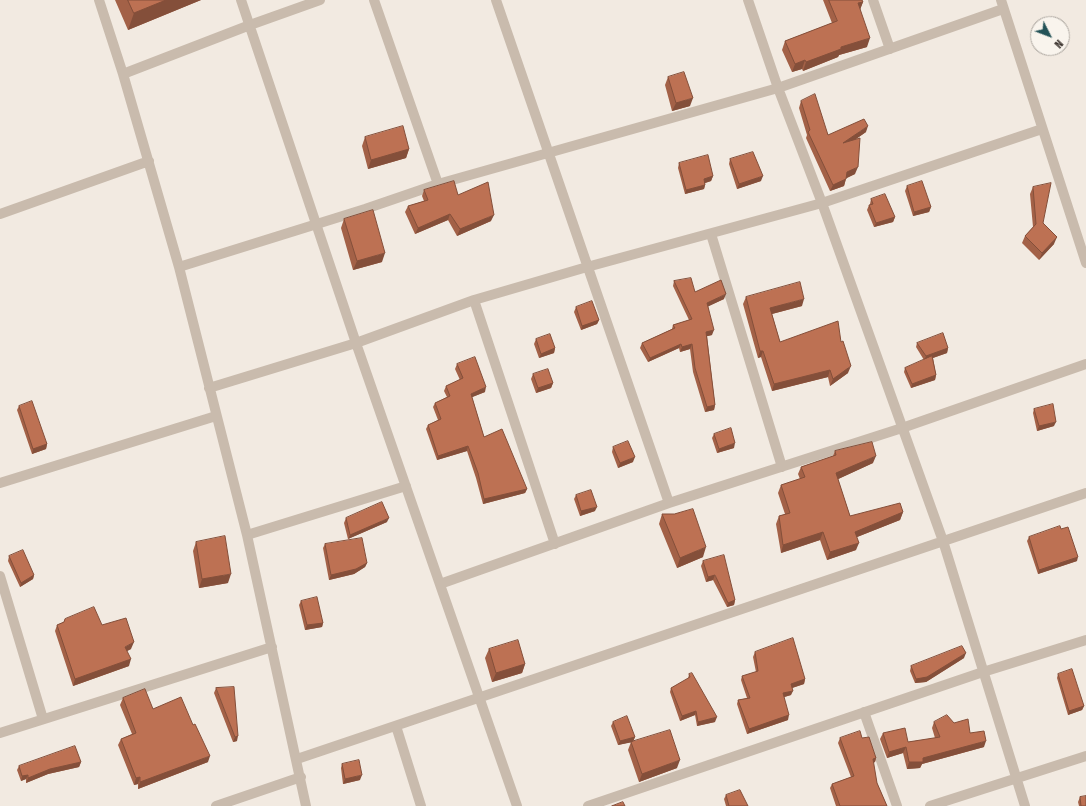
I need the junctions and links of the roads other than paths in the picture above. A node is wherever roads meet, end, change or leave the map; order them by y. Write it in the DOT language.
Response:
graph roads {
  1 [pos="99,0"];
  2 [pos="241,0"];
  3 [pos="320,0"];
  4 [pos="374,0"];
  5 [pos="496,0"];
  6 [pos="748,0"];
  7 [pos="873,0"];
  8 [pos="1002,4"];
  9 [pos="250,25"];
  10 [pos="890,48"];
  11 [pos="123,74"];
  12 [pos="778,88"];
  13 [pos="1042,129"];
  14 [pos="547,152"];
  15 [pos="149,161"];
  16 [pos="438,184"];
  17 [pos="822,203"];
  18 [pos="0,214"];
  19 [pos="316,224"];
  20 [pos="711,234"];
  21 [pos="1086,263"];
  22 [pos="179,267"];
  23 [pos="586,267"];
  24 [pos="474,300"];
  25 [pos="356,343"];
  26 [pos="1086,364"];
  27 [pos="209,388"];
  28 [pos="216,416"];
  29 [pos="902,428"];
  30 [pos="782,467"];
  31 [pos="0,483"];
  32 [pos="406,486"];
  33 [pos="1086,493"];
  34 [pos="669,503"];
  35 [pos="247,535"];
  36 [pos="943,542"];
  37 [pos="555,544"];
  38 [pos="0,576"];
  39 [pos="440,584"];
  40 [pos="1086,640"];
  41 [pos="272,647"];
  42 [pos="983,672"];
  43 [pos="479,697"];
  44 [pos="864,712"];
  45 [pos="43,719"];
  46 [pos="396,726"];
  47 [pos="0,733"];
  48 [pos="1086,756"];
  49 [pos="297,759"];
  50 [pos="301,777"];
  51 [pos="1016,779"];
  52 [pos="216,806"];
  53 [pos="306,806"];
  54 [pos="421,806"];
  55 [pos="517,806"];
  56 [pos="588,806"];
  57 [pos="897,806"];
  58 [pos="930,806"];
  59 [pos="1025,806"];
  1 -- 11 [label="street"];
  2 -- 9 [label="street"];
  3 -- 9 [label="street"];
  4 -- 16 [label="street"];
  5 -- 14 [label="street"];
  6 -- 12 [label="street"];
  7 -- 10 [label="street"];
  8 -- 10 [label="street"];
  8 -- 13 [label="street"];
  9 -- 11 [label="street"];
  9 -- 19 [label="street"];
  10 -- 12 [label="street"];
  11 -- 15 [label="street"];
  12 -- 14 [label="street"];
  12 -- 17 [label="street"];
  13 -- 17 [label="street"];
  13 -- 21 [label="street"];
  14 -- 16 [label="street"];
  14 -- 23 [label="street"];
  15 -- 18 [label="street"];
  15 -- 22 [label="street"];
  16 -- 19 [label="street"];
  17 -- 20 [label="street"];
  17 -- 29 [label="street"];
  19 -- 22 [label="street"];
  19 -- 25 [label="street"];
  20 -- 23 [label="street"];
  20 -- 30 [label="street"];
  22 -- 27 [label="street"];
  23 -- 24 [label="street"];
  23 -- 34 [label="street"];
  24 -- 25 [label="street"];
  24 -- 37 [label="street"];
  25 -- 27 [label="street"];
  25 -- 32 [label="street"];
  26 -- 29 [label="street"];
  27 -- 28 [label="street"];
  28 -- 31 [label="street"];
  28 -- 35 [label="street"];
  29 -- 30 [label="street"];
  29 -- 36 [label="street"];
  30 -- 34 [label="street"];
  32 -- 35 [label="street"];
  32 -- 39 [label="street"];
  33 -- 36 [label="street"];
  34 -- 37 [label="street"];
  35 -- 41 [label="street"];
  36 -- 42 [label="street"];
  36 -- 43 [label="street"];
  37 -- 39 [label="street"];
  38 -- 45 [label="street"];
  39 -- 43 [label="street"];
  40 -- 42 [label="street"];
  41 -- 45 [label="street"];
  41 -- 49 [label="street"];
  42 -- 44 [label="street"];
  42 -- 51 [label="street"];
  43 -- 46 [label="street"];
  43 -- 55 [label="street"];
  44 -- 56 [label="street"];
  44 -- 57 [label="street"];
  45 -- 47 [label="street"];
  46 -- 49 [label="street"];
  46 -- 54 [label="street"];
  48 -- 51 [label="street"];
  49 -- 50 [label="street"];
  50 -- 52 [label="street"];
  50 -- 53 [label="street"];
  51 -- 58 [label="street"];
  51 -- 59 [label="street"];
}
